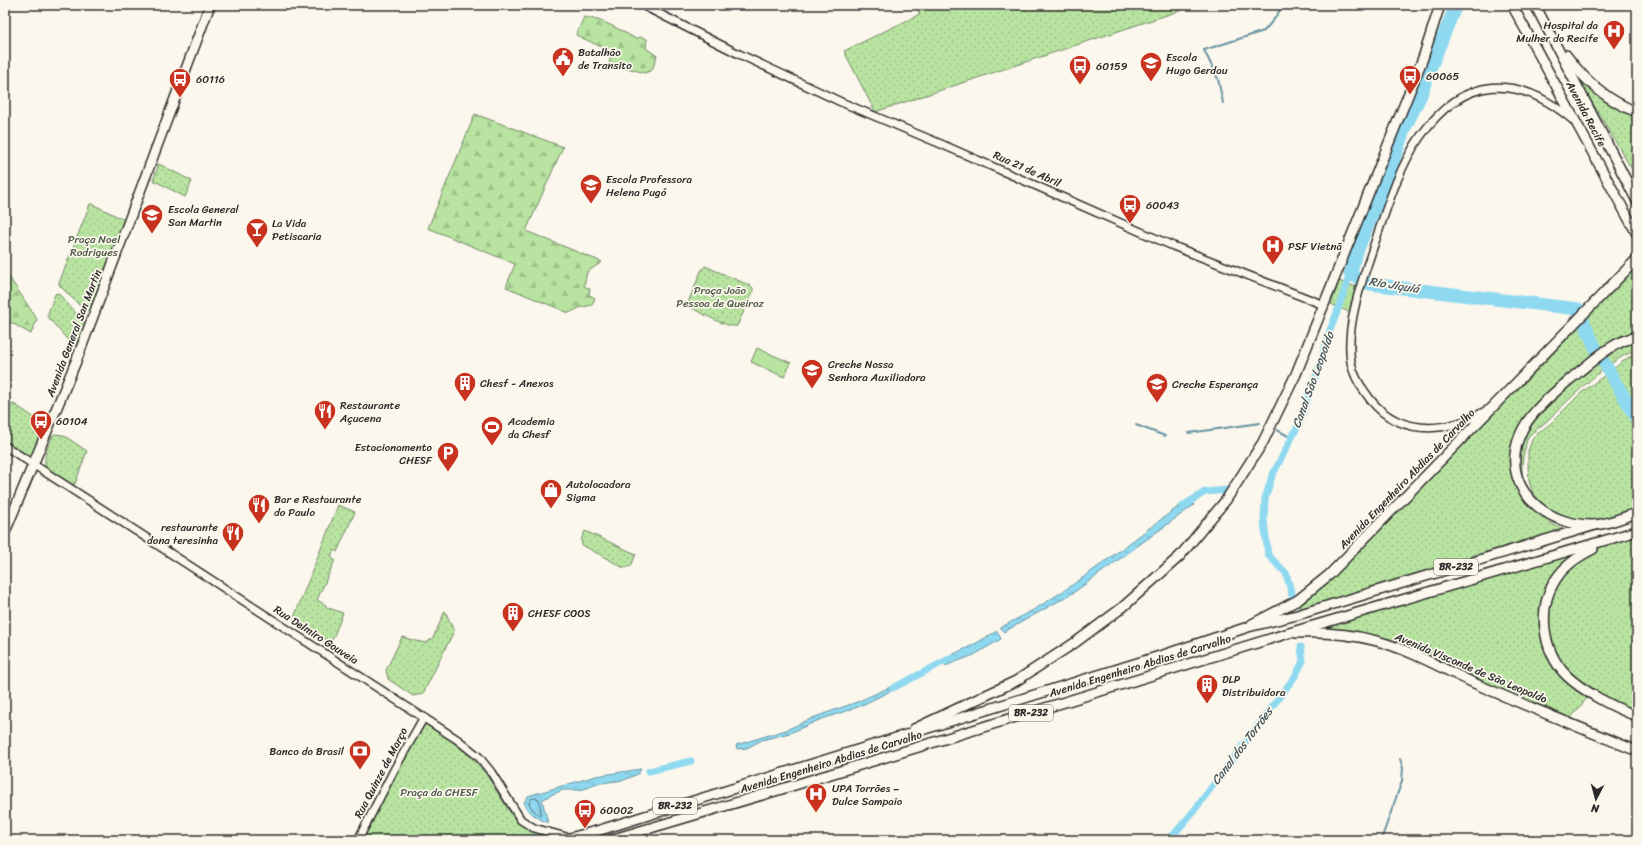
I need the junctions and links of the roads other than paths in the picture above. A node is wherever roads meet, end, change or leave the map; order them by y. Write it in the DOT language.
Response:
graph roads {
  1 [pos="210,5"];
  2 [pos="642,5"];
  3 [pos="1440,5"];
  4 [pos="1512,5"];
  5 [pos="1535,5"];
  6 [pos="1552,36"];
  7 [pos="1584,99"];
  8 [pos="1637,112"];
  9 [pos="1578,125"];
  10 [pos="1637,190"];
  11 [pos="1637,202"];
  12 [pos="1637,234"];
  13 [pos="1637,259"];
  14 [pos="1324,305"];
  15 [pos="1637,337"];
  16 [pos="1497,403"];
  17 [pos="5,446"];
  18 [pos="34,464"];
  19 [pos="1637,513"];
  20 [pos="1595,525"];
  21 [pos="5,532"];
  22 [pos="1635,532"];
  23 [pos="1620,537"];
  24 [pos="1248,626"];
  25 [pos="1289,633"];
  26 [pos="1637,716"];
  27 [pos="424,717"];
  28 [pos="899,736"];
  29 [pos="1637,752"];
  30 [pos="569,839"];
  31 [pos="358,840"];
  32 [pos="610,840"];
  1 -- 18 [label="main road, Avenida General San Martin"];
  2 -- 14 [label="street, Rua 21 de Abril"];
  3 -- 14 [label="main road"];
  4 -- 9 [label="main road, Avenida Recife"];
  5 -- 6 [label="main road, Avenida Recife"];
  6 -- 7 [label="main road, Avenida Recife"];
  6 -- 8 [label="main road"];
  7 -- 10 [label="main road"];
  7 -- 11 [label="main road, Avenida Recife"];
  9 -- 12 [label="main road, Avenida Recife"];
  9 -- 16 [label="street"];
  13 -- 16 [label="main road, Avenida Engenheiro Abdias de Carvalho"];
  14 -- 28 [label="main road"];
  15 -- 20 [label="main road"];
  16 -- 24 [label="main road, Avenida Engenheiro Abdias de Carvalho"];
  17 -- 18 [label="street, Rua Delmiro Gouveia"];
  18 -- 21 [label="main road, Avenida General San Martin"];
  18 -- 27 [label="street, Rua Delmiro Gouveia"];
  19 -- 20 [label="main road, BR-232"];
  20 -- 24 [label="main road, Avenida Engenheiro Abdias de Carvalho / BR-232"];
  22 -- 23 [label="main road, Avenida Engenheiro Abdias de Carvalho / BR-232"];
  23 -- 25 [label="main road, Avenida Engenheiro Abdias de Carvalho / BR-232"];
  23 -- 26 [label="main road"];
  24 -- 28 [label="main road, Avenida Engenheiro Abdias de Carvalho / BR-232"];
  25 -- 29 [label="main road, Avenida Visconde de São Leopoldo"];
  25 -- 32 [label="main road, Avenida Engenheiro Abdias de Carvalho / BR-232"];
  27 -- 30 [label="street, Rua Delmiro Gouveia"];
  27 -- 31 [label="street, Rua Quinze de Março"];
  28 -- 30 [label="main road, Avenida Engenheiro Abdias de Carvalho / BR-232"];
}
